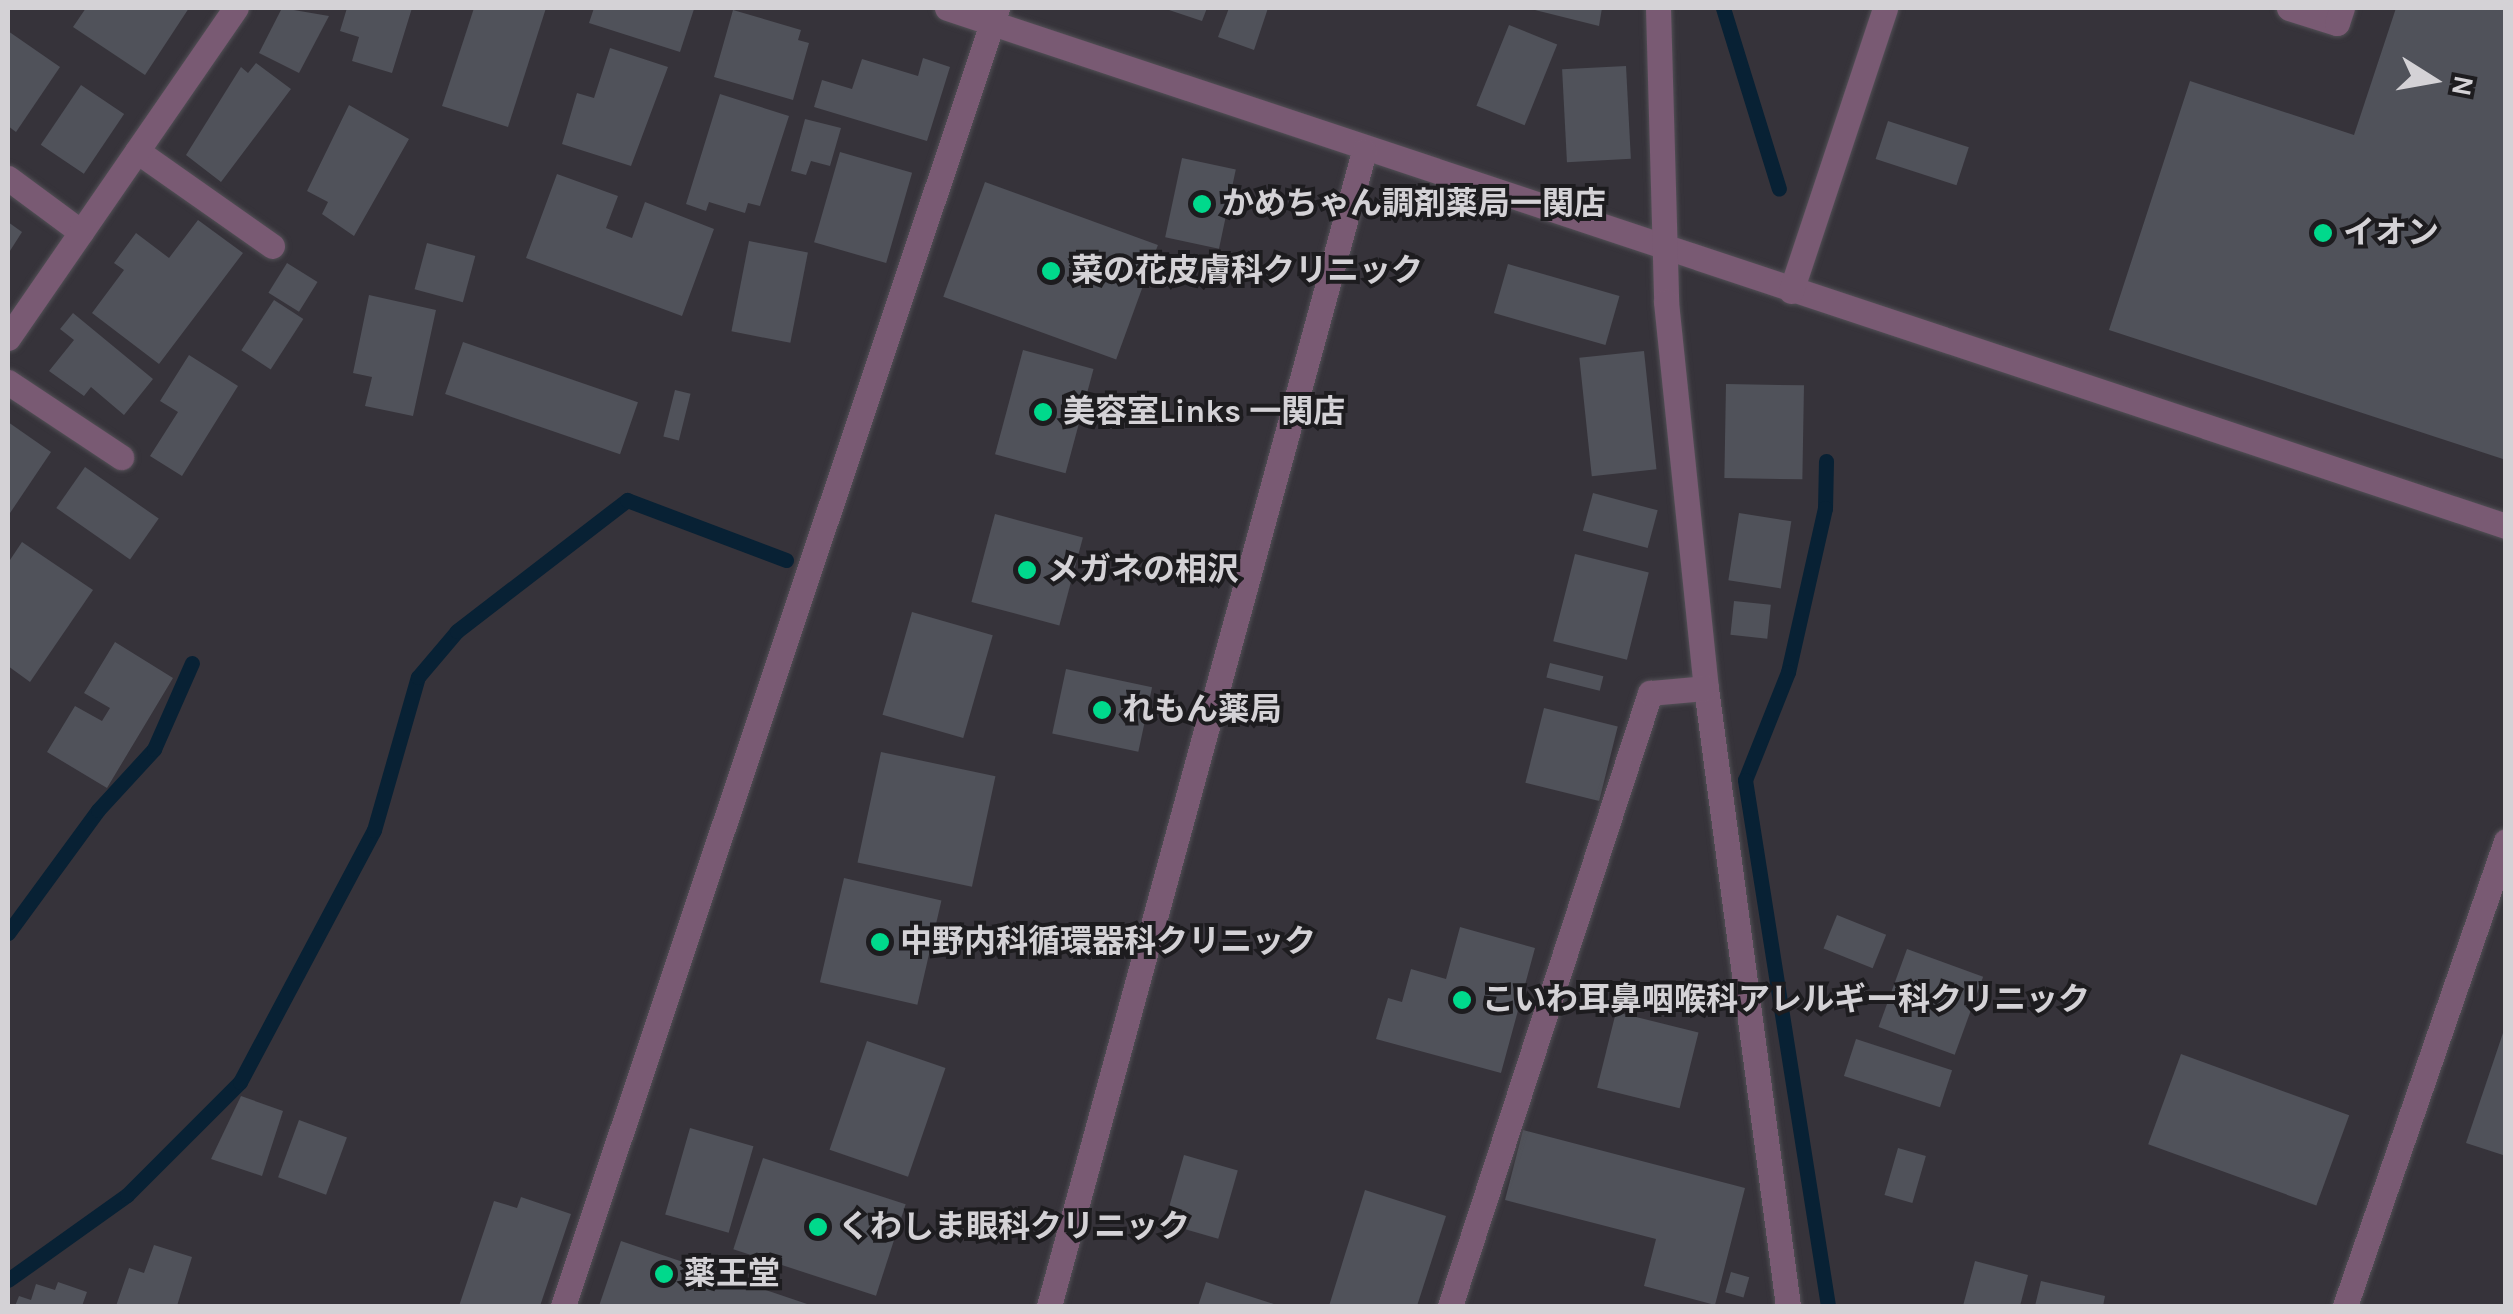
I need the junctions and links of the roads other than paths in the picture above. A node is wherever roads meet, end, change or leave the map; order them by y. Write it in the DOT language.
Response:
graph roads {
  1 [pos="236,8"];
  2 [pos="947,8"];
  3 [pos="1658,8"];
  4 [pos="1885,8"];
  5 [pos="2289,8"];
  6 [pos="2342,8"];
  7 [pos="994,15"];
  8 [pos="136,151"];
  9 [pos="1364,151"];
  10 [pos="8,178"];
  11 [pos="81,232"];
  12 [pos="272,246"];
  13 [pos="1662,250"];
  14 [pos="1791,291"];
  15 [pos="8,338"];
  16 [pos="8,382"];
  17 [pos="121,456"];
  18 [pos="2506,526"];
  19 [pos="1706,688"];
  20 [pos="2506,840"];
  21 [pos="563,1306"];
  22 [pos="1048,1306"];
  23 [pos="1450,1306"];
  24 [pos="1788,1306"];
  25 [pos="2345,1306"];
  1 -- 8 [label="street"];
  2 -- 7 [label="street"];
  3 -- 13 [label="street"];
  4 -- 14 [label="street"];
  5 -- 6 [label="street"];
  7 -- 9 [label="street"];
  7 -- 21 [label="street"];
  8 -- 11 [label="street"];
  8 -- 12 [label="street"];
  9 -- 13 [label="street"];
  9 -- 22 [label="street"];
  10 -- 11 [label="street"];
  11 -- 15 [label="street"];
  13 -- 14 [label="street"];
  13 -- 19 [label="street"];
  14 -- 18 [label="street"];
  16 -- 17 [label="street"];
  19 -- 23 [label="street"];
  19 -- 24 [label="street"];
  20 -- 25 [label="street"];
}
